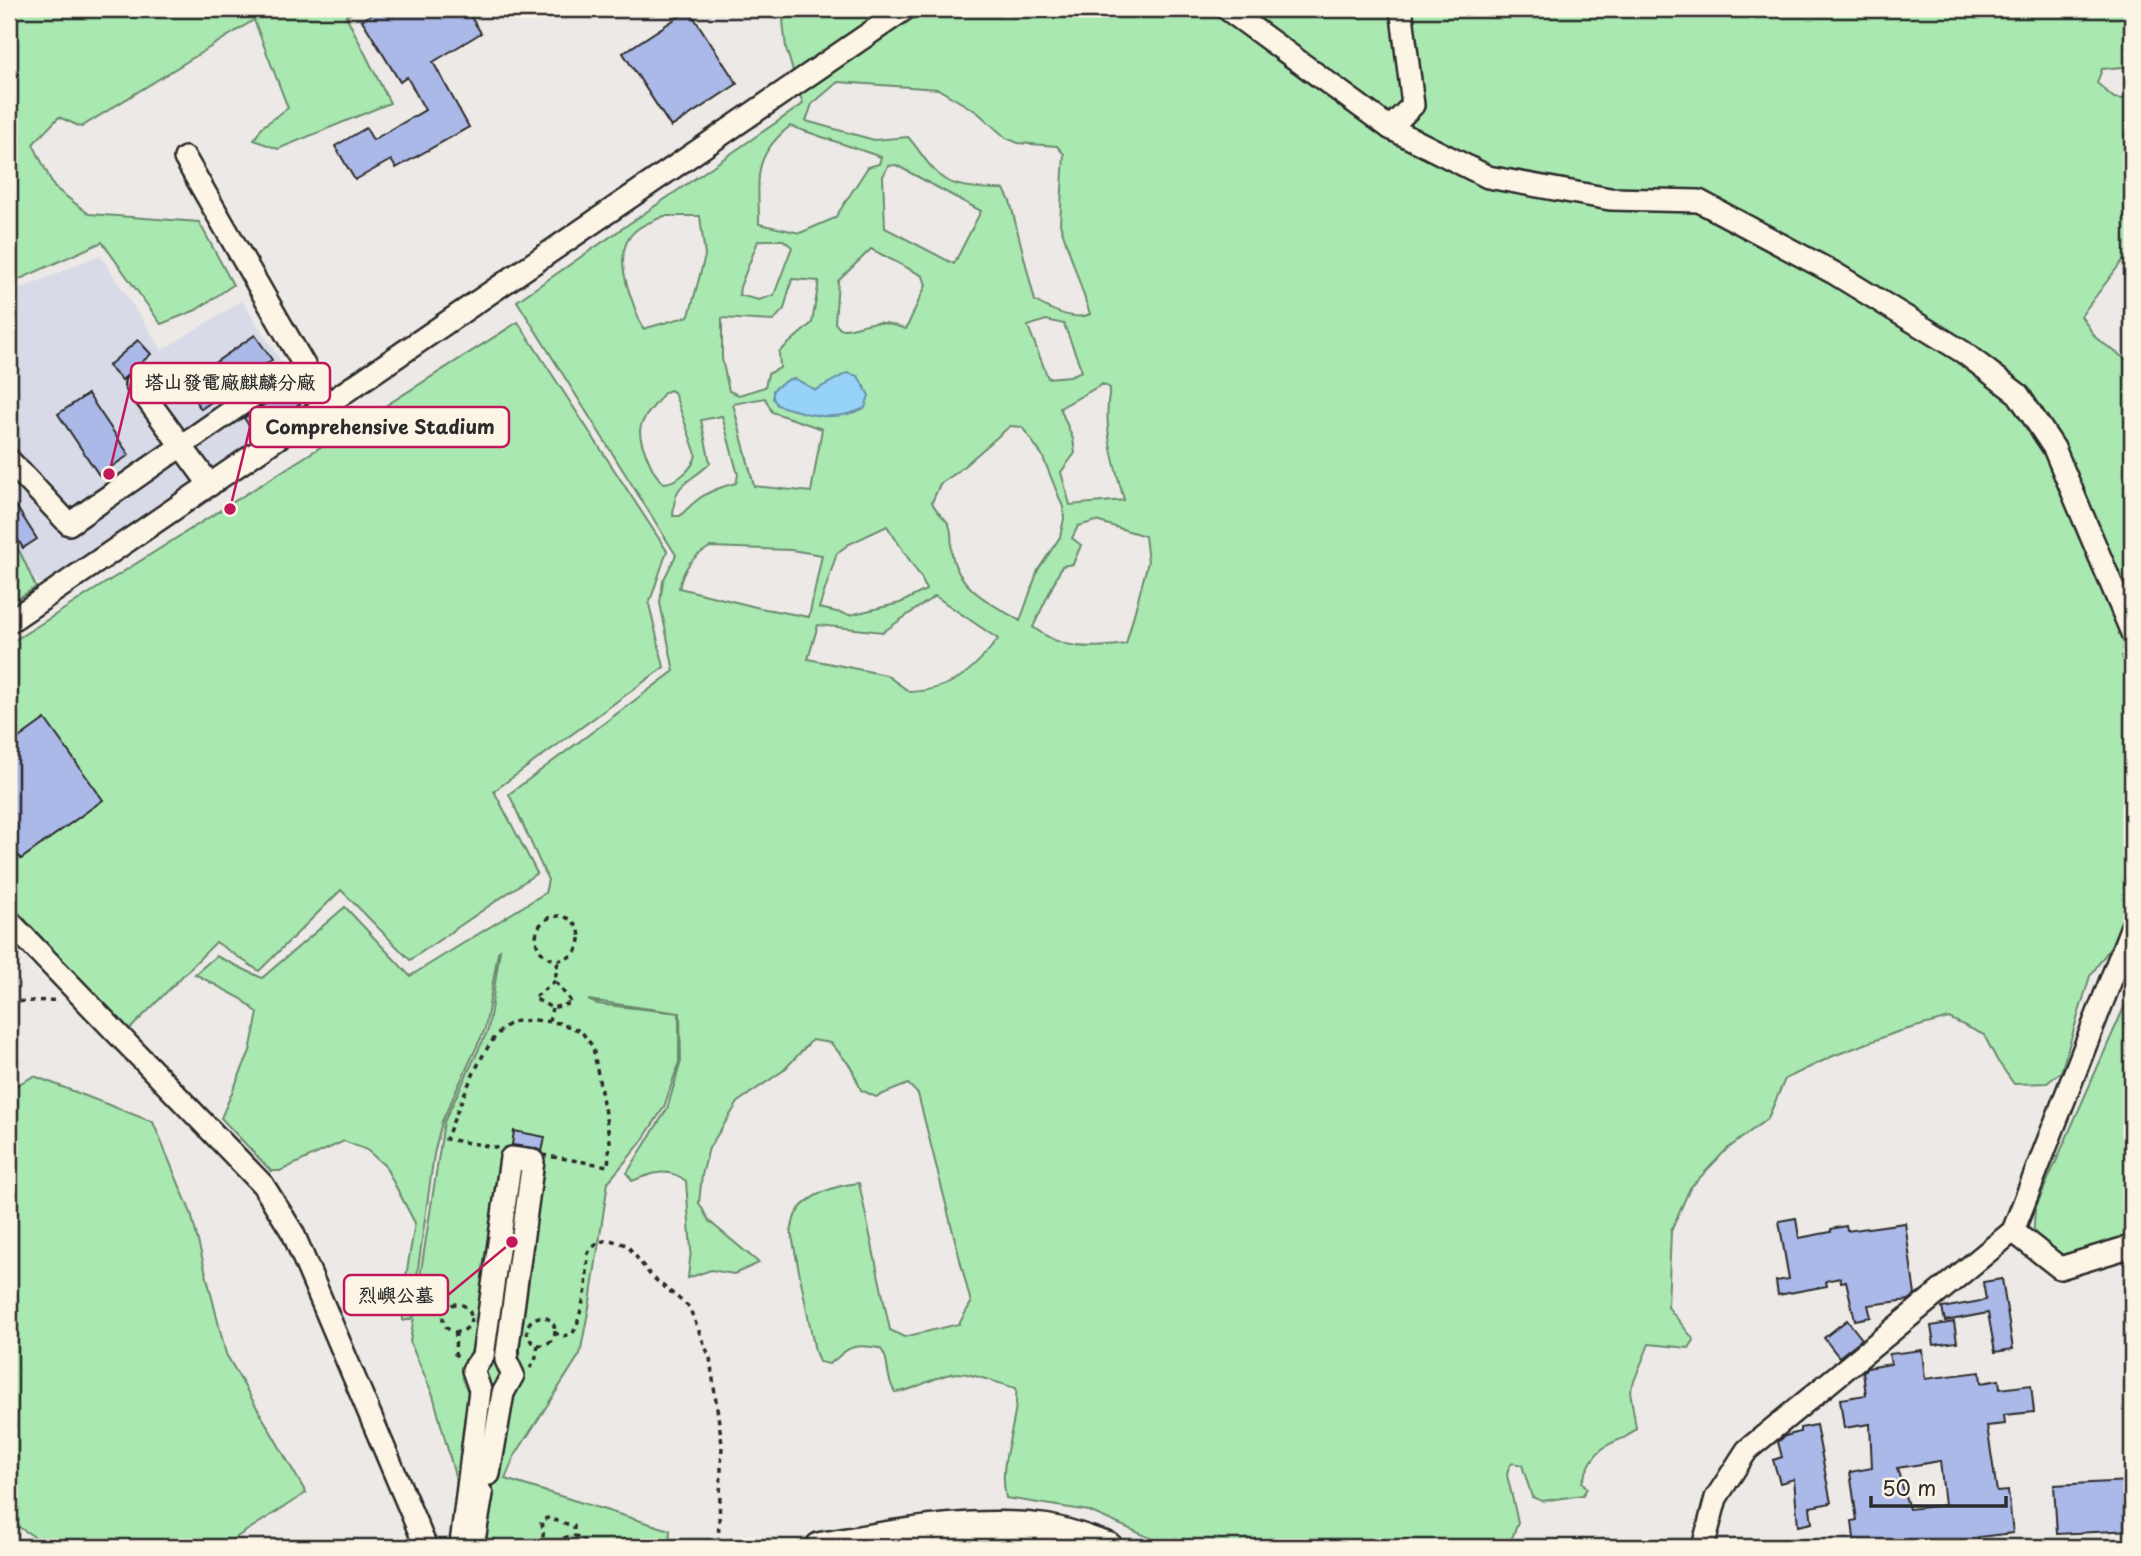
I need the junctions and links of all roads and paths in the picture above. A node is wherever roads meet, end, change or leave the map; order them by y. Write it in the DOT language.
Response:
graph roads {
  1 [pos="905,9"];
  2 [pos="1227,9"];
  3 [pos="1399,9"];
  4 [pos="1390,128"];
  5 [pos="185,158"];
  6 [pos="273,382"];
  7 [pos="136,384"];
  8 [pos="327,405"];
  9 [pos="181,447"];
  10 [pos="9,460"];
  11 [pos="210,485"];
  12 [pos="9,622"];
  13 [pos="2132,633"];
  14 [pos="9,921"];
  15 [pos="2132,926"];
  16 [pos="558,960"];
  17 [pos="555,981"];
  18 [pos="84,999"];
  19 [pos="9,1002"];
  20 [pos="552,1008"];
  21 [pos="549,1022"];
  22 [pos="511,1158"];
  23 [pos="2013,1231"];
  24 [pos="2132,1246"];
  25 [pos="443,1316"];
  26 [pos="554,1333"];
  27 [pos="574,1535"];
  28 [pos="426,1547"];
  29 [pos="517,1547"];
  30 [pos="529,1547"];
  31 [pos="541,1547"];
  32 [pos="559,1547"];
  33 [pos="587,1547"];
  34 [pos="718,1547"];
  35 [pos="820,1547"];
  36 [pos="1108,1547"];
  37 [pos="1703,1547"];
  1 -- 8 [label="street"];
  2 -- 4 [label="street"];
  3 -- 4 [label="street"];
  4 -- 13 [label="street"];
  5 -- 8 [label="street"];
  6 -- 9 [label="street"];
  7 -- 9 [label="street"];
  8 -- 11 [label="street"];
  9 -- 10 [label="street"];
  9 -- 11 [label="street"];
  11 -- 12 [label="street"];
  14 -- 18 [label="street"];
  15 -- 23 [label="street"];
  16 -- 16 [label="path"];
  16 -- 17 [label="path"];
  17 -- 20 [label="path"];
  17 -- 20 [label="path"];
  18 -- 19 [label="path"];
  18 -- 28 [label="street"];
  20 -- 21 [label="path"];
  21 -- 21 [label="path"];
  22 -- 22 [label="street"];
  23 -- 24 [label="street"];
  23 -- 37 [label="street"];
  25 -- 25 [label="path"];
  26 -- 26 [label="path"];
  26 -- 34 [label="path"];
  27 -- 31 [label="path"];
  27 -- 32 [label="path"];
  27 -- 33 [label="path"];
  29 -- 30 [label="path"];
  35 -- 36 [label="main road"];
}
